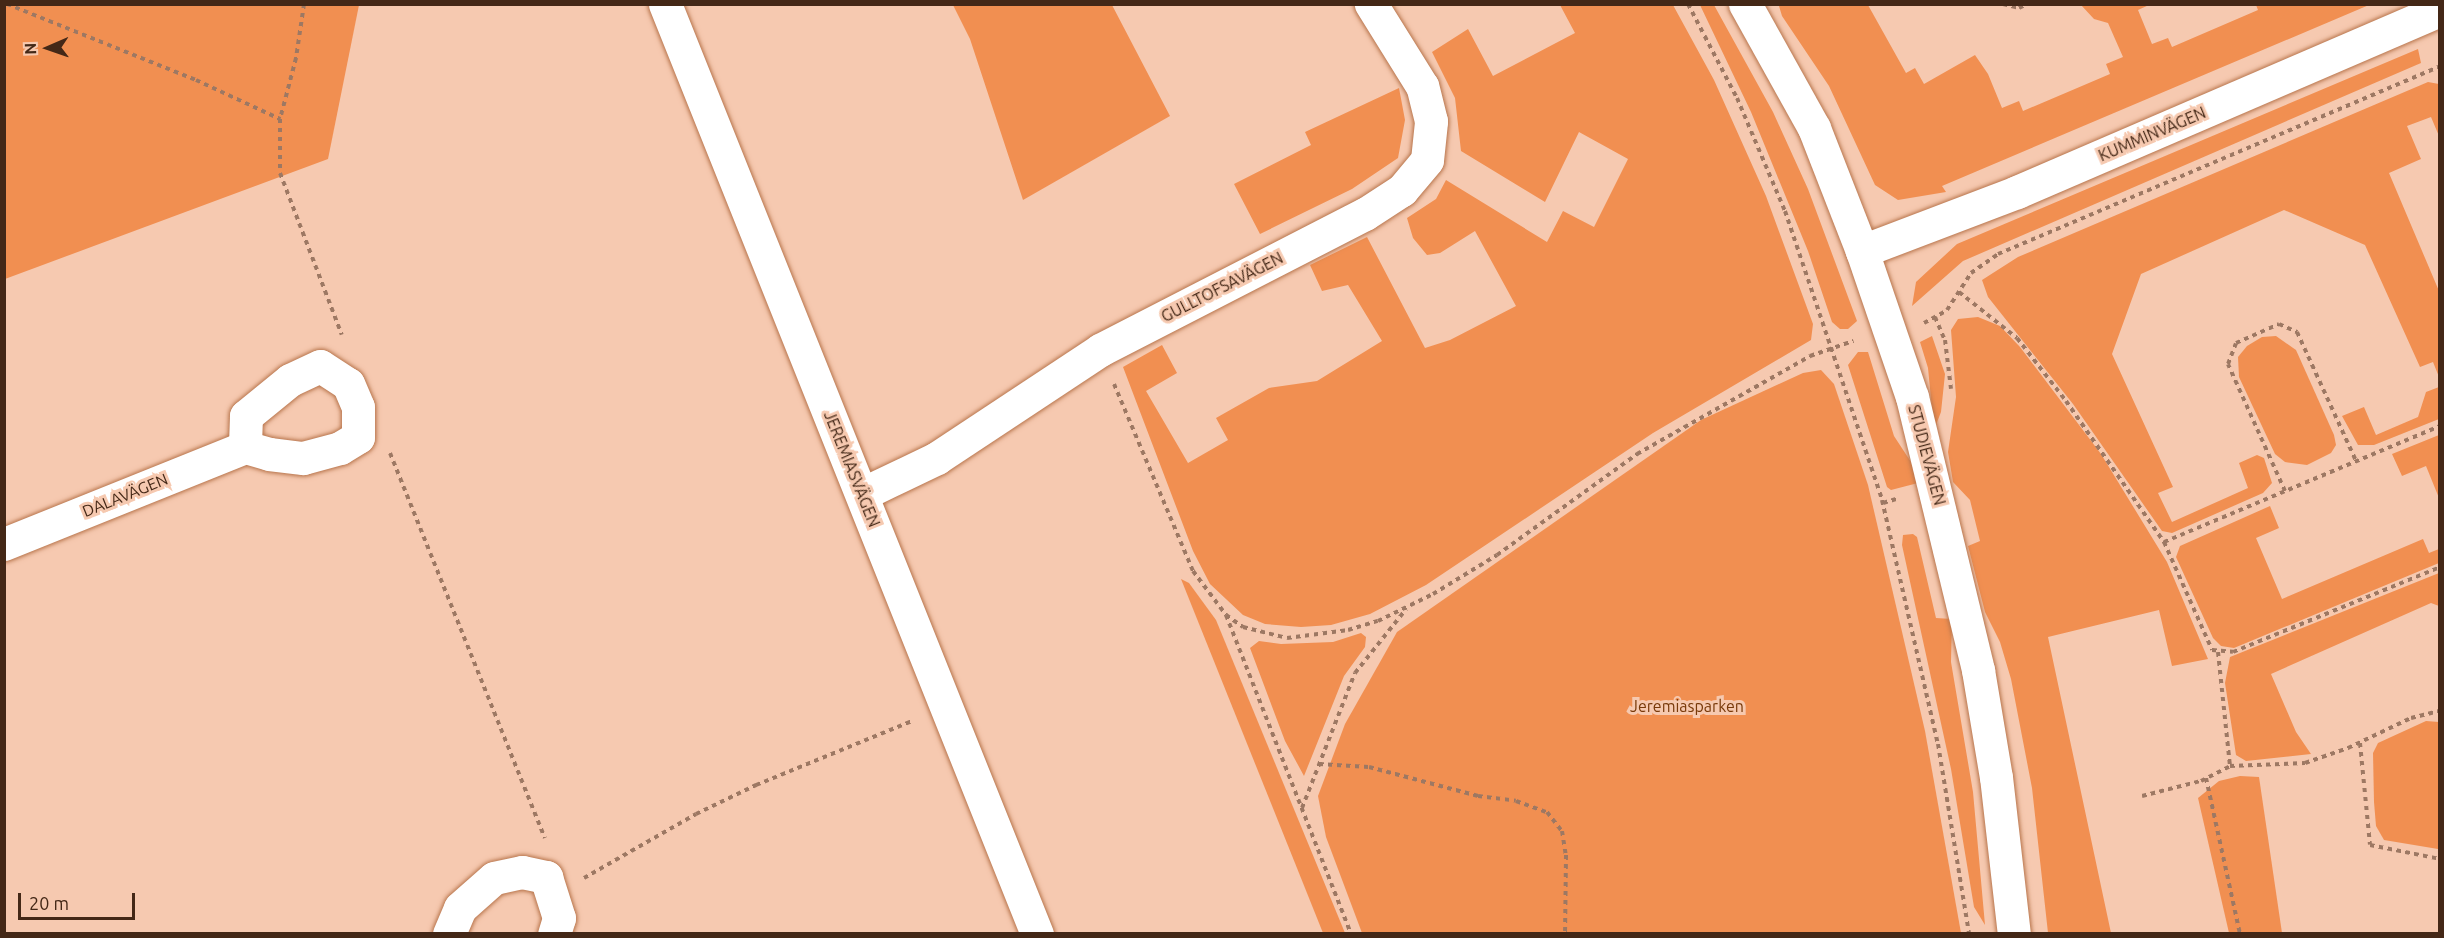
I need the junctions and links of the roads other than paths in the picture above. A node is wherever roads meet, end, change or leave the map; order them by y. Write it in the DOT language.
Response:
graph roads {
  1 [pos="665,4"];
  2 [pos="1371,4"];
  3 [pos="1745,4"];
  4 [pos="2439,10"];
  5 [pos="1862,251"];
  6 [pos="245,447"];
  7 [pos="862,495"];
  8 [pos="4,544"];
  9 [pos="449,933"];
  10 [pos="554,933"];
  11 [pos="1037,933"];
  12 [pos="2014,933"];
  1 -- 7 [label="street, JEREMIASVÄGEN"];
  2 -- 7 [label="street, GULLTOFSAVÄGEN"];
  3 -- 5 [label="street, STUDIEVÄGEN"];
  4 -- 5 [label="street, KUMMINVÄGEN"];
  5 -- 12 [label="street, STUDIEVÄGEN"];
  6 -- 8 [label="street, DALAVÄGEN"];
  7 -- 11 [label="street, JEREMIASVÄGEN"];
  9 -- 10 [label="street"];
}
